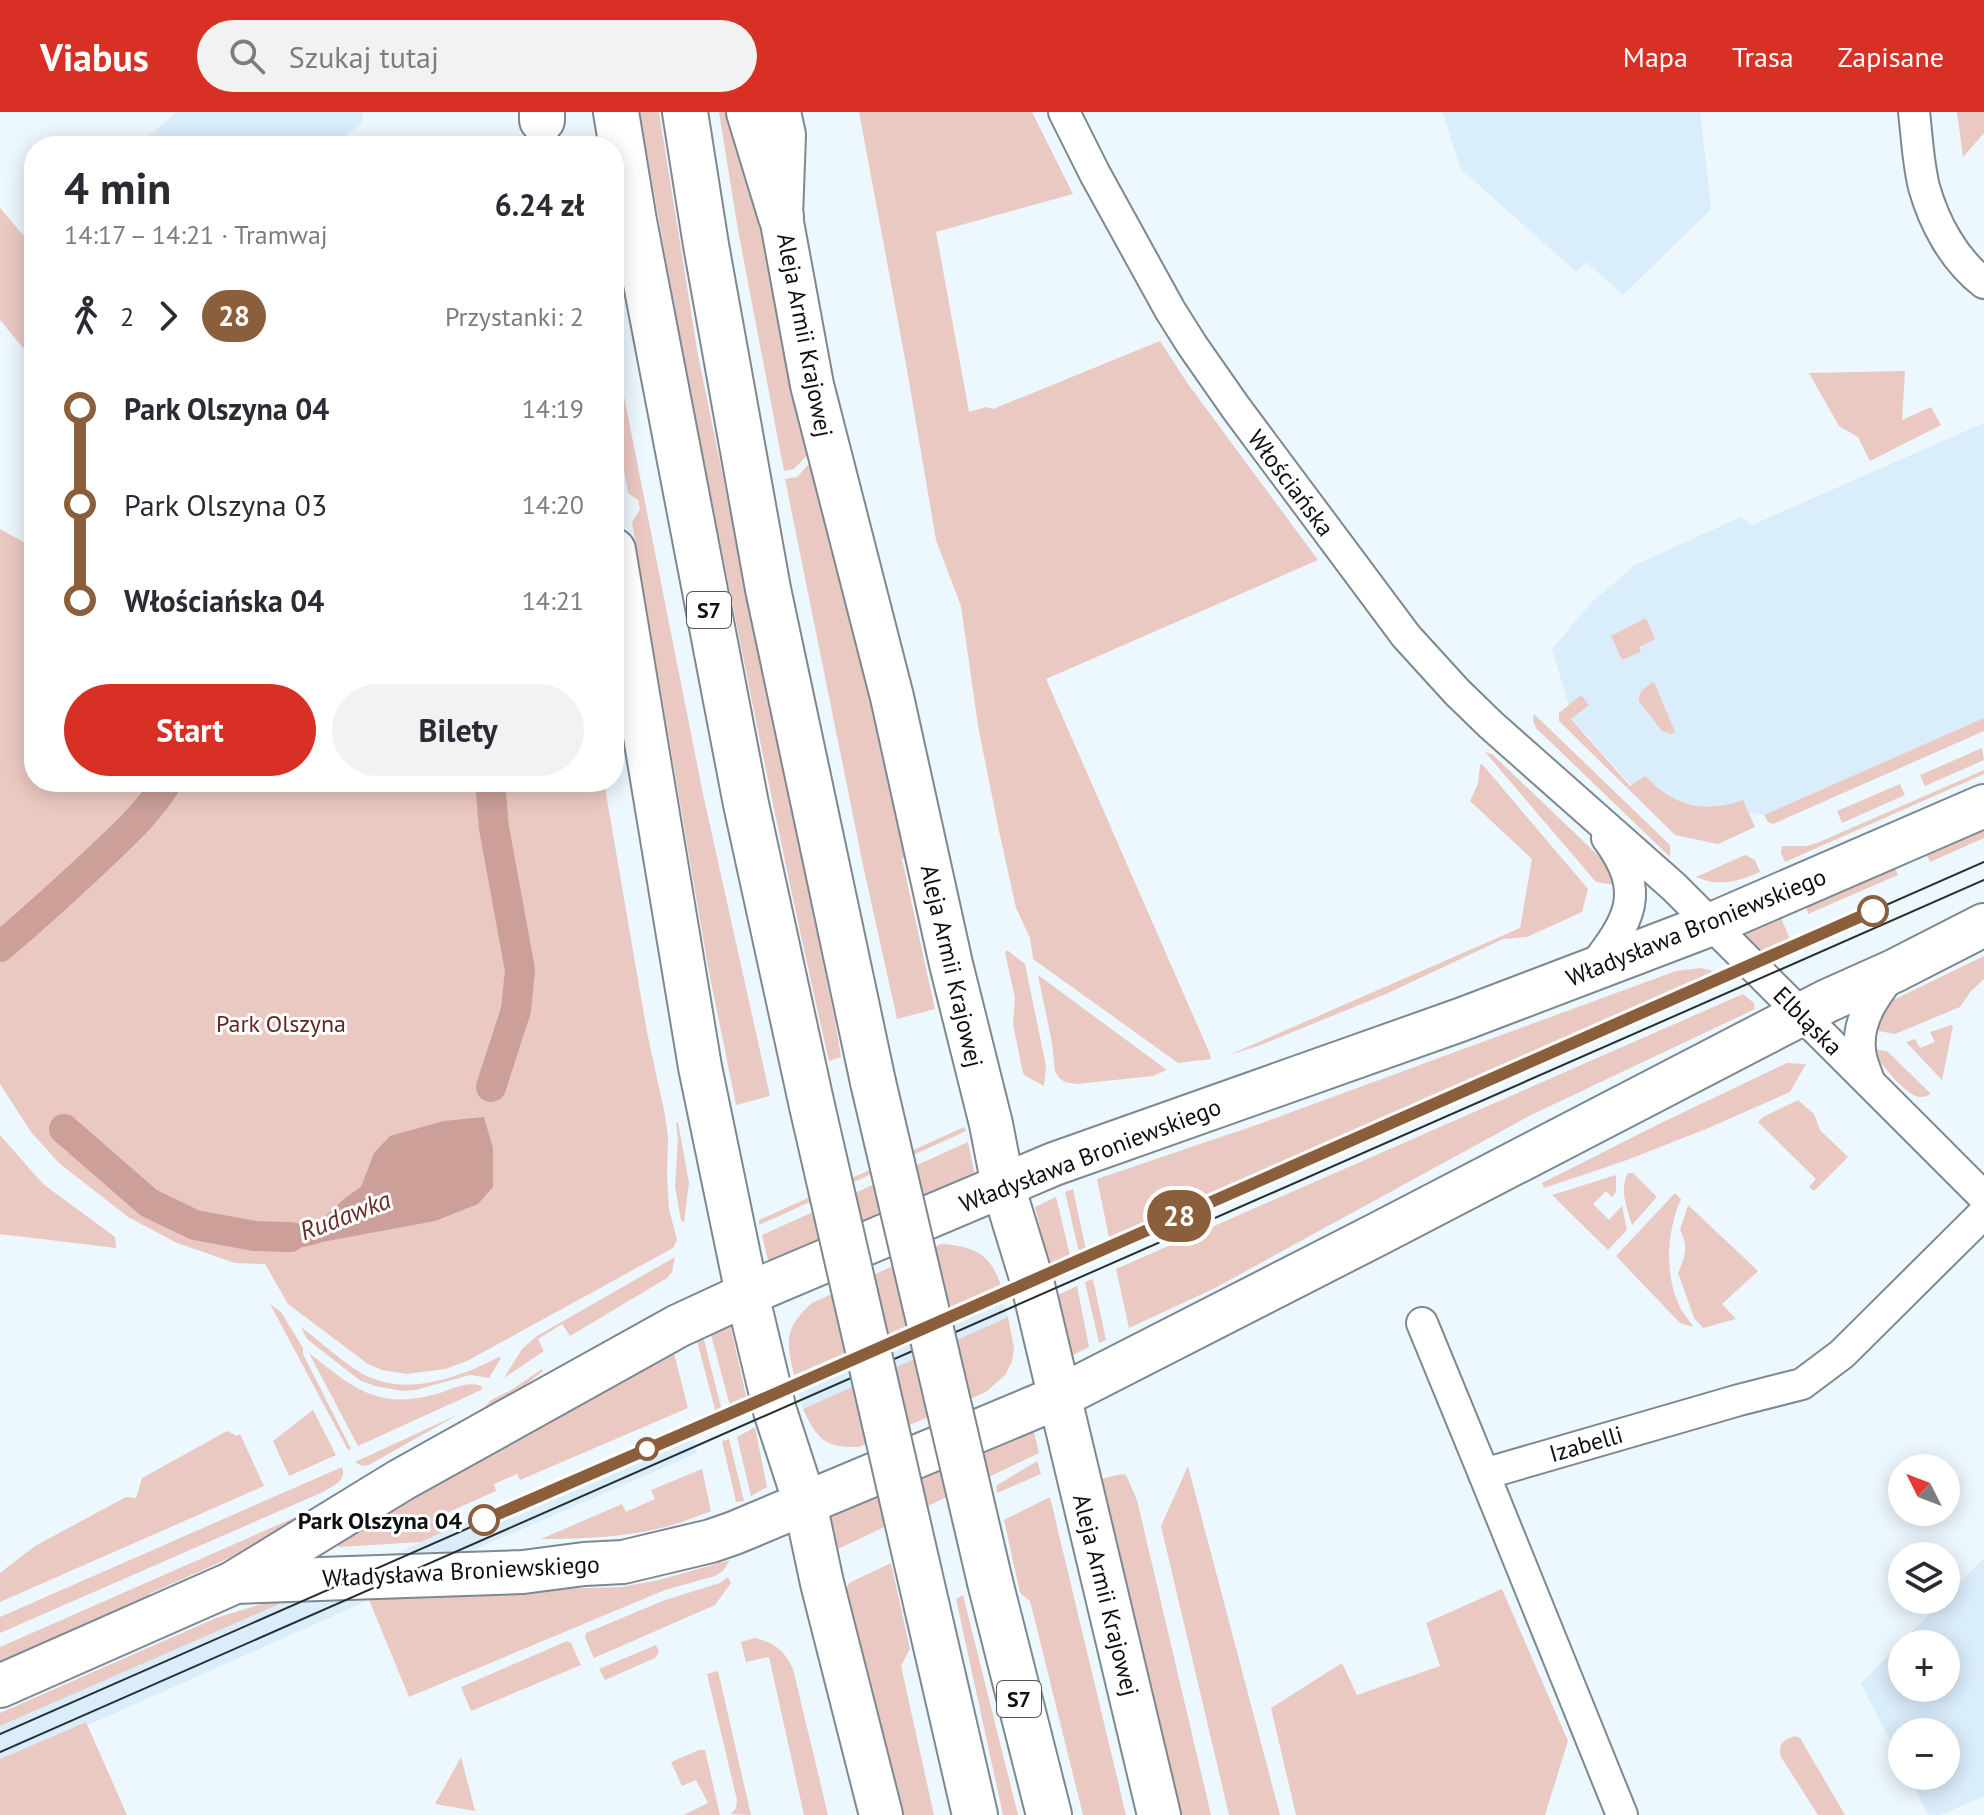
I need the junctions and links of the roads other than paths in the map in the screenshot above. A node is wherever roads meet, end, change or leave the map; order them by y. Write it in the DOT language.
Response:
graph roads {
  1 [pos="616,112"];
  2 [pos="685,112"];
  3 [pos="749,112"];
  4 [pos="779,112"];
  5 [pos="1064,112"];
  6 [pos="1914,112"];
  7 [pos="620,136"];
  8 [pos="624,160"];
  9 [pos="781,217"];
  10 [pos="1984,283"];
  11 [pos="624,610"];
  12 [pos="1582,805"];
  13 [pos="1984,806"];
  14 [pos="1712,924"];
  15 [pos="1984,925"];
  16 [pos="1591,970"];
  17 [pos="1894,971"];
  18 [pos="1801,1015"];
  19 [pos="1870,1083"];
  20 [pos="1003,1186"];
  21 [pos="1984,1197"];
  22 [pos="1984,1213"];
  23 [pos="747,1294"];
  24 [pos="1422,1323"];
  25 [pos="1059,1397"];
  26 [pos="1484,1474"];
  27 [pos="805,1503"];
  28 [pos="233,1583"];
  29 [pos="0,1686"];
  30 [pos="881,1815"];
  31 [pos="975,1815"];
  32 [pos="1049,1815"];
  33 [pos="1159,1815"];
  34 [pos="1622,1815"];
  1 -- 7 [label="highway, S7, bridge"];
  2 -- 32 [label="highway, S7, bridge"];
  3 -- 9 [label="highway"];
  4 -- 9 [label="main road, Aleja Armii Krajowej"];
  5 -- 12 [label="street, Włościańska"];
  6 -- 10 [label="street"];
  8 -- 31 [label="highway, S7, bridge"];
  9 -- 20 [label="main road, Aleja Armii Krajowej"];
  11 -- 23 [label="main road"];
  12 -- 14 [label="street, Włościańska"];
  12 -- 16 [label="street, Włościańska"];
  13 -- 14 [label="main road, Władysława Broniewskiego"];
  14 -- 16 [label="main road, Władysława Broniewskiego"];
  14 -- 18 [label="street, Elbląska"];
  15 -- 17 [label="main road, Władysława Broniewskiego"];
  16 -- 20 [label="main road, Władysława Broniewskiego"];
  17 -- 18 [label="main road, Władysława Broniewskiego"];
  17 -- 19 [label="street, Elbląska"];
  18 -- 19 [label="street, Elbląska"];
  18 -- 25 [label="main road, Władysława Broniewskiego"];
  19 -- 21 [label="street, Elbląska"];
  20 -- 23 [label="main road, Władysława Broniewskiego"];
  20 -- 25 [label="main road, Aleja Armii Krajowej"];
  22 -- 26 [label="street, Izabelli"];
  23 -- 27 [label="main road"];
  23 -- 28 [label="main road, Władysława Broniewskiego"];
  24 -- 26 [label="street"];
  25 -- 27 [label="main road, Władysława Broniewskiego"];
  25 -- 33 [label="main road, Aleja Armii Krajowej"];
  26 -- 34 [label="street"];
  27 -- 28 [label="main road, Władysława Broniewskiego"];
  27 -- 30 [label="main road"];
  28 -- 29 [label="main road, Władysława Broniewskiego"];
}
